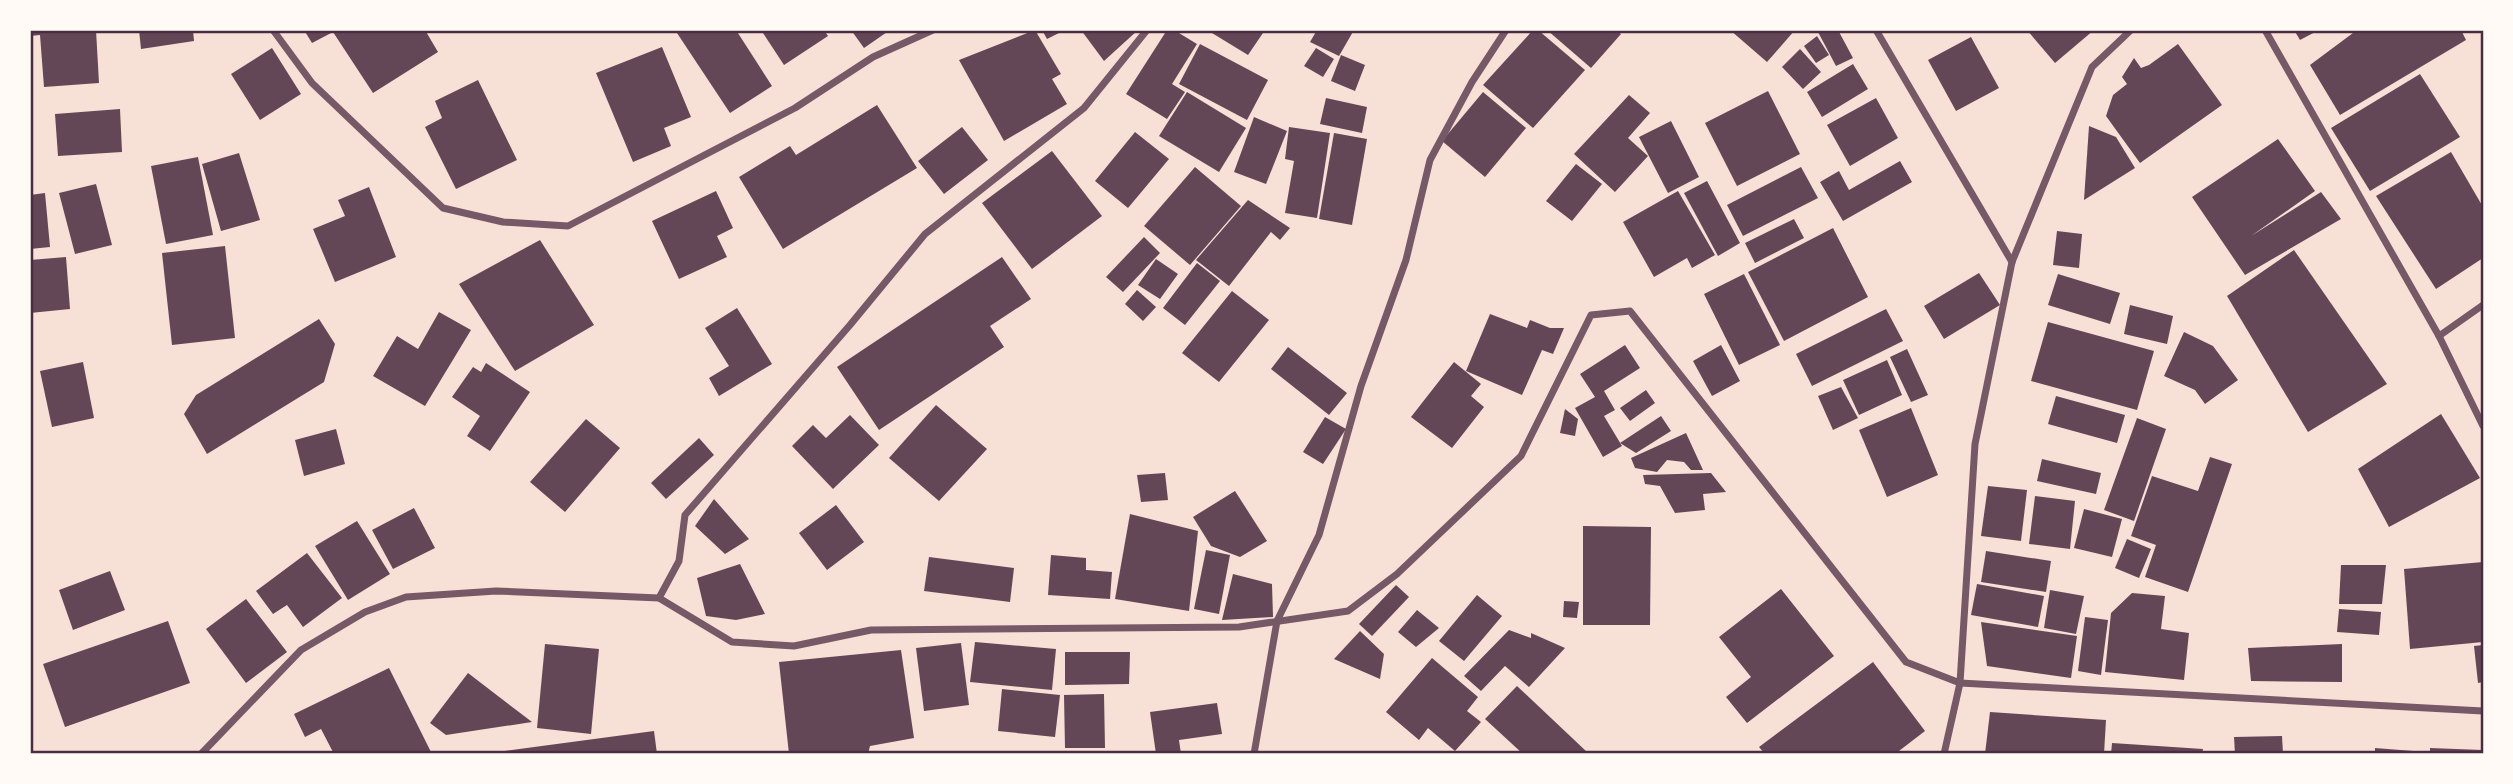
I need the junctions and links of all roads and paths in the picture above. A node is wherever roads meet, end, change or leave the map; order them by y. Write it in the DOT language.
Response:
graph roads {
  1 [pos="273,30"];
  2 [pos="933,30"];
  3 [pos="1147,30"];
  4 [pos="1506,30"];
  5 [pos="1876,30"];
  6 [pos="2131,30"];
  7 [pos="2265,30"];
  8 [pos="2012,262"];
  9 [pos="2483,305"];
  10 [pos="2439,336"];
  11 [pos="2483,426"];
  12 [pos="659,598"];
  13 [pos="1277,621"];
  14 [pos="1961,683"];
  15 [pos="2483,711"];
  16 [pos="201,754"];
  17 [pos="1254,754"];
  18 [pos="1944,754"];
  1 -- 2 [label="street"];
  3 -- 12 [label="street"];
  4 -- 13 [label="street"];
  5 -- 8 [label="street"];
  6 -- 8 [label="street"];
  7 -- 10 [label="street"];
  8 -- 14 [label="street"];
  9 -- 10 [label="street"];
  10 -- 11 [label="street"];
  12 -- 13 [label="street"];
  12 -- 16 [label="street"];
  13 -- 14 [label="street"];
  13 -- 17 [label="street"];
  14 -- 15 [label="street"];
  14 -- 18 [label="street"];
}
